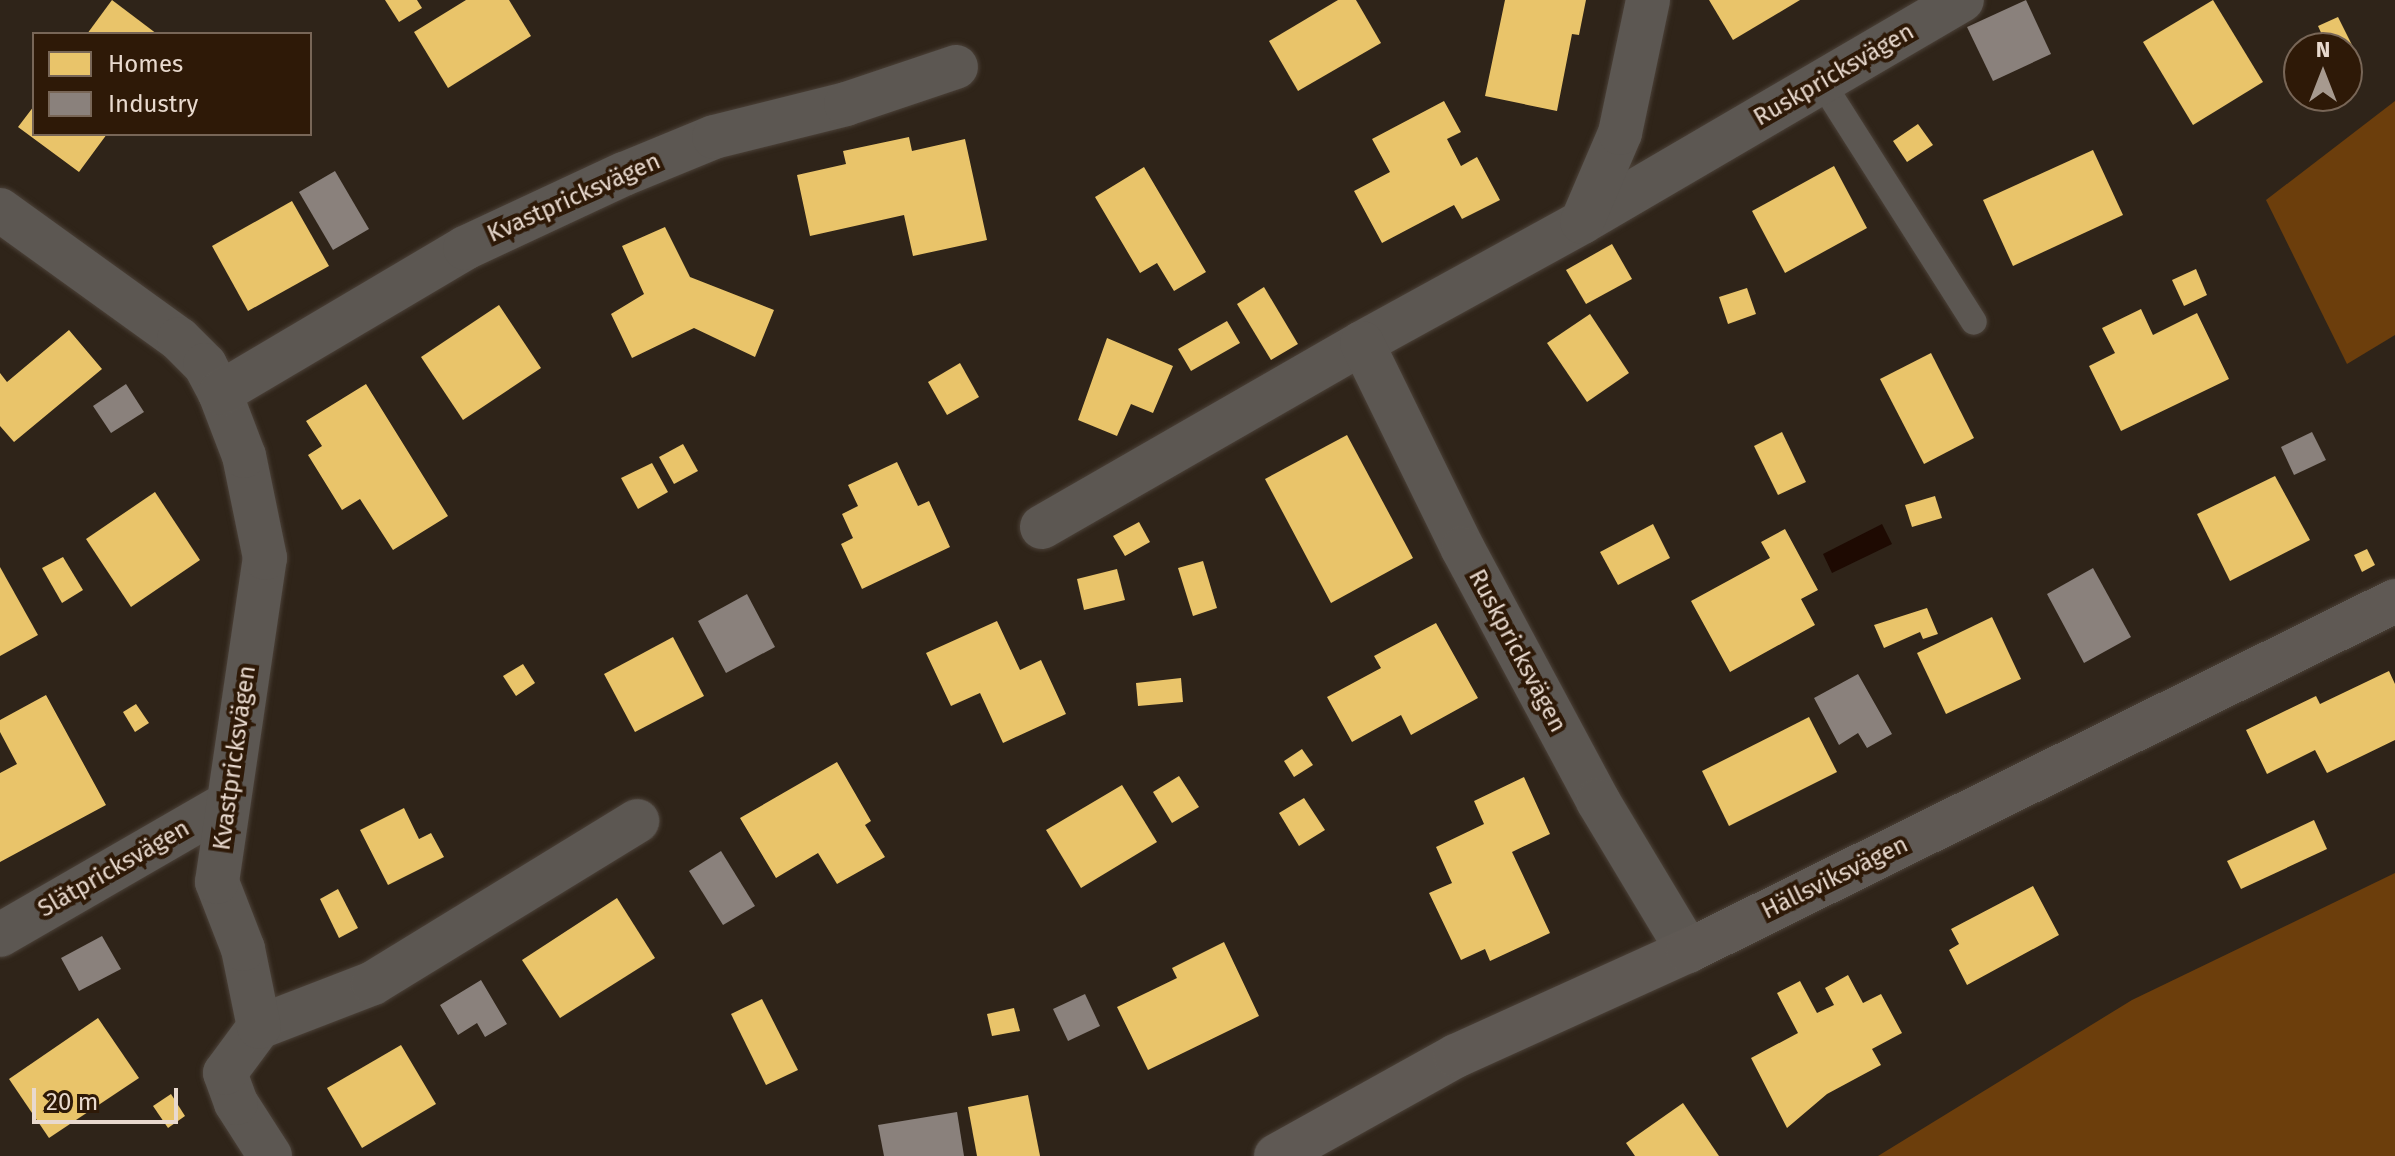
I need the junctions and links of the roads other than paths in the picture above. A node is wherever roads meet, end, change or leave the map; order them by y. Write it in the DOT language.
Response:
graph roads {
  1 [pos="1648,0"];
  2 [pos="1962,0"];
  3 [pos="956,67"];
  4 [pos="1821,81"];
  5 [pos="0,210"];
  6 [pos="1582,222"];
  7 [pos="1974,322"];
  8 [pos="1362,343"];
  9 [pos="220,393"];
  10 [pos="1042,527"];
  11 [pos="2395,601"];
  12 [pos="227,804"];
  13 [pos="637,821"];
  14 [pos="0,935"];
  15 [pos="1688,951"];
  16 [pos="259,1027"];
  17 [pos="270,1156"];
  18 [pos="1276,1156"];
  1 -- 6 [label="street"];
  2 -- 4 [label="street, Ruskpricksvägen"];
  3 -- 9 [label="street, Kvastpricksvägen"];
  4 -- 6 [label="street, Ruskpricksvägen"];
  4 -- 7 [label="lane"];
  5 -- 9 [label="street, Kvastpricksvägen"];
  6 -- 8 [label="street, Ruskpricksvägen"];
  8 -- 10 [label="street, Ruskpricksvägen"];
  8 -- 15 [label="street, Ruskpricksvägen"];
  9 -- 12 [label="street, Kvastpricksvägen"];
  11 -- 15 [label="street, Hällsviksvägen"];
  12 -- 14 [label="street, Slätpricksvägen"];
  12 -- 16 [label="street, Kvastpricksvägen"];
  13 -- 16 [label="street"];
  15 -- 18 [label="street, Hällsviksvägen"];
  16 -- 17 [label="street"];
}
